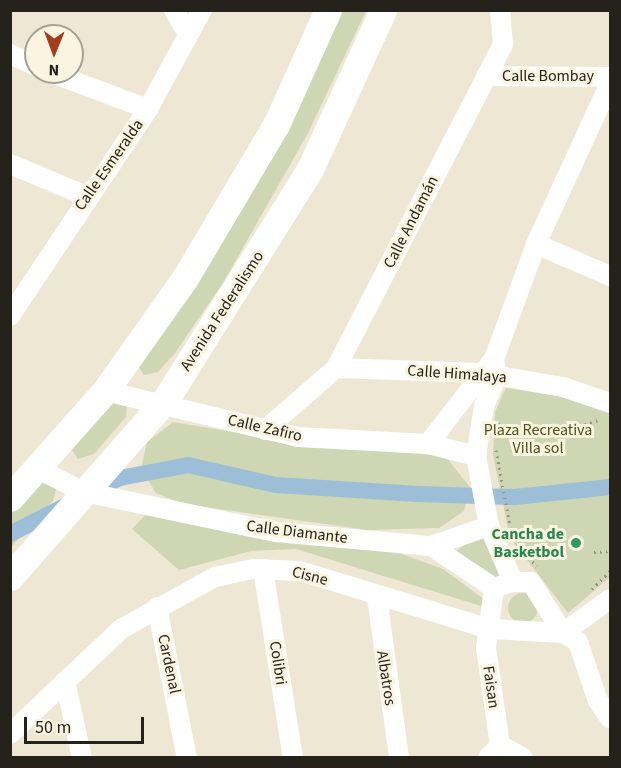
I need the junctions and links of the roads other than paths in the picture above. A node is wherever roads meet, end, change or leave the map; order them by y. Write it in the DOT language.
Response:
graph roads {
  1 [pos="176,10"];
  2 [pos="328,10"];
  3 [pos="383,10"];
  4 [pos="500,10"];
  5 [pos="201,13"];
  6 [pos="186,31"];
  7 [pos="10,54"];
  8 [pos="24,60"];
  9 [pos="486,76"];
  10 [pos="610,77"];
  11 [pos="610,83"];
  12 [pos="81,84"];
  13 [pos="148,109"];
  14 [pos="10,164"];
  15 [pos="86,196"];
  16 [pos="536,244"];
  17 [pos="610,276"];
  18 [pos="18,292"];
  19 [pos="10,316"];
  20 [pos="336,368"];
  21 [pos="491,369"];
  22 [pos="105,391"];
  23 [pos="164,402"];
  24 [pos="605,411"];
  25 [pos="265,430"];
  26 [pos="428,444"];
  27 [pos="476,456"];
  28 [pos="38,470"];
  29 [pos="84,492"];
  30 [pos="10,498"];
  31 [pos="489,526"];
  32 [pos="431,546"];
  33 [pos="263,569"];
  34 [pos="10,577"];
  35 [pos="513,582"];
  36 [pos="494,588"];
  37 [pos="377,597"];
  38 [pos="610,599"];
  39 [pos="157,607"];
  40 [pos="490,629"];
  41 [pos="563,633"];
  42 [pos="64,681"];
  43 [pos="610,718"];
  44 [pos="10,734"];
  45 [pos="494,751"];
  46 [pos="82,758"];
  47 [pos="188,758"];
  48 [pos="294,758"];
  49 [pos="399,758"];
  50 [pos="523,758"];
  1 -- 5 [label="street"];
  1 -- 6 [label="street"];
  2 -- 22 [label="street"];
  3 -- 23 [label="street, Avenida Federalismo"];
  4 -- 9 [label="street, Calle Andamán"];
  5 -- 6 [label="street, Calle Esmeralda"];
  6 -- 13 [label="street, Calle Esmeralda"];
  7 -- 8 [label="street"];
  9 -- 10 [label="street, Calle Bombay"];
  9 -- 20 [label="street, Calle Andamán"];
  11 -- 16 [label="street"];
  12 -- 13 [label="street"];
  13 -- 15 [label="street, Calle Esmeralda"];
  14 -- 15 [label="street"];
  15 -- 18 [label="street, Calle Esmeralda"];
  16 -- 17 [label="street"];
  16 -- 21 [label="street"];
  18 -- 19 [label="street, Calle Esmeralda"];
  20 -- 21 [label="street, Calle Himalaya"];
  20 -- 25 [label="street"];
  21 -- 24 [label="street, Calle Himalaya"];
  21 -- 26 [label="street"];
  21 -- 27 [label="street"];
  22 -- 23 [label="street, Calle Zafiro"];
  22 -- 28 [label="street"];
  23 -- 25 [label="street, Calle Zafiro"];
  23 -- 29 [label="street, Avenida Federalismo"];
  25 -- 26 [label="street, Calle Zafiro"];
  26 -- 27 [label="street, Calle Zafiro"];
  27 -- 31 [label="street"];
  28 -- 29 [label="street, Calle Diamante"];
  28 -- 30 [label="street"];
  29 -- 32 [label="street, Calle Diamante"];
  29 -- 34 [label="street, Avenida Federalismo"];
  31 -- 32 [label="street, Calle Diamante"];
  31 -- 35 [label="street"];
  32 -- 36 [label="street"];
  33 -- 37 [label="street, Cisne"];
  33 -- 39 [label="street, Cisne"];
  33 -- 48 [label="street, Colibri"];
  35 -- 36 [label="street"];
  35 -- 41 [label="street"];
  36 -- 40 [label="street, Faisan"];
  37 -- 40 [label="street, Cisne"];
  37 -- 49 [label="street, Albatros"];
  38 -- 41 [label="street"];
  39 -- 42 [label="street, Cisne"];
  39 -- 47 [label="street, Cardenal"];
  40 -- 41 [label="street, Cisne"];
  40 -- 45 [label="street, Faisan"];
  41 -- 43 [label="street"];
  42 -- 44 [label="street, Cisne"];
  42 -- 46 [label="street"];
  45 -- 50 [label="street, Faisan"];
}
